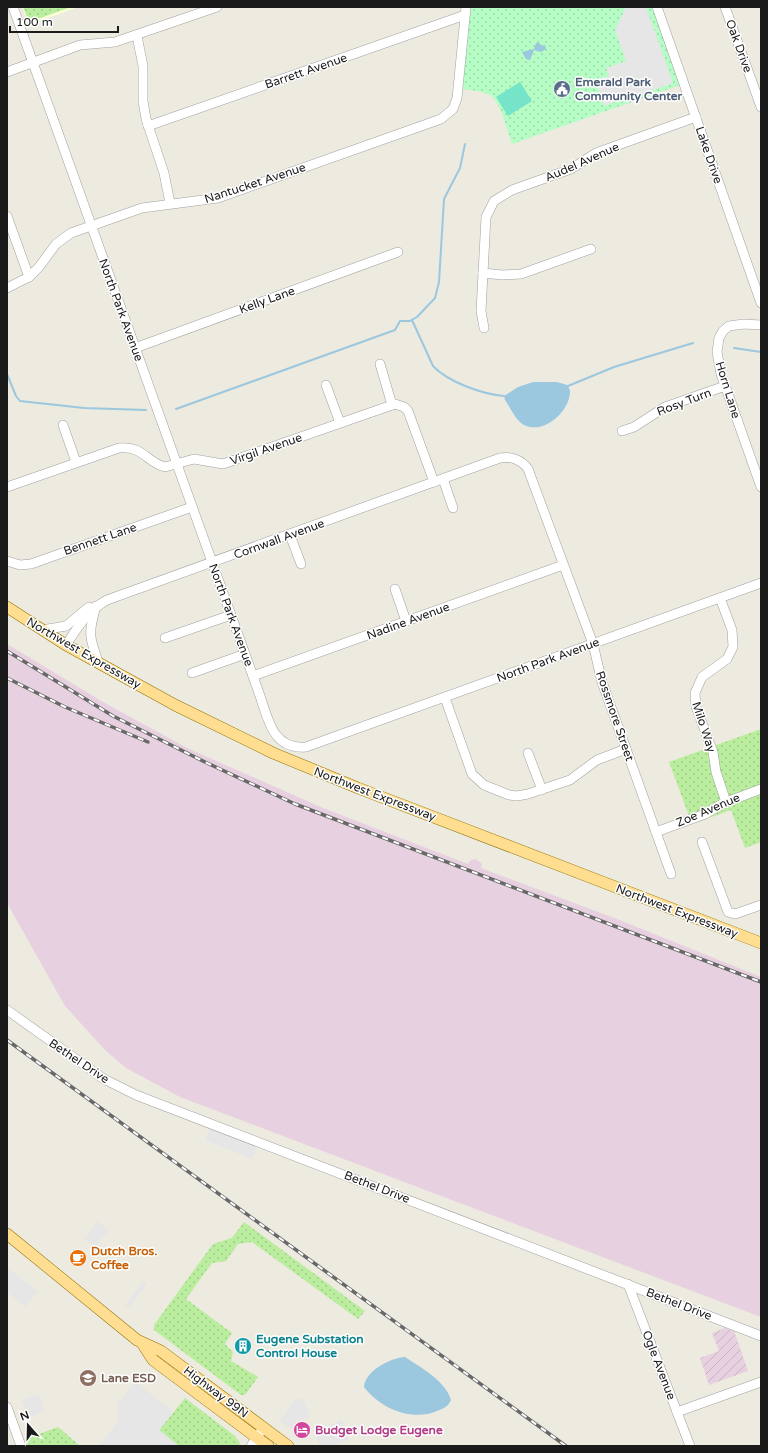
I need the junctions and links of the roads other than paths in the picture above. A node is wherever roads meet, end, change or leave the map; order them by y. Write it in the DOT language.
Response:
graph roads {
  1 [pos="13,7"];
  2 [pos="216,7"];
  3 [pos="657,7"];
  4 [pos="725,7"];
  5 [pos="466,11"];
  6 [pos="137,36"];
  7 [pos="33,63"];
  8 [pos="7,72"];
  9 [pos="761,107"];
  10 [pos="696,117"];
  11 [pos="148,126"];
  12 [pos="170,203"];
  13 [pos="7,216"];
  14 [pos="91,226"];
  15 [pos="591,249"];
  16 [pos="398,252"];
  17 [pos="483,273"];
  18 [pos="29,277"];
  19 [pos="7,288"];
  20 [pos="761,302"];
  21 [pos="761,325"];
  22 [pos="484,328"];
  23 [pos="135,348"];
  24 [pos="380,364"];
  25 [pos="326,385"];
  26 [pos="725,386"];
  27 [pos="392,405"];
  28 [pos="340,423"];
  29 [pos="62,426"];
  30 [pos="622,431"];
  31 [pos="76,462"];
  32 [pos="177,464"];
  33 [pos="527,467"];
  34 [pos="438,481"];
  35 [pos="7,487"];
  36 [pos="761,487"];
  37 [pos="192,507"];
  38 [pos="453,508"];
  39 [pos="290,535"];
  40 [pos="7,561"];
  41 [pos="212,563"];
  42 [pos="301,564"];
  43 [pos="563,565"];
  44 [pos="761,583"];
  45 [pos="395,589"];
  46 [pos="720,598"];
  47 [pos="96,606"];
  48 [pos="7,607"];
  49 [pos="231,615"];
  50 [pos="406,621"];
  51 [pos="42,630"];
  52 [pos="165,638"];
  53 [pos="593,644"];
  54 [pos="66,646"];
  55 [pos="245,654"];
  56 [pos="99,664"];
  57 [pos="192,673"];
  58 [pos="253,676"];
  59 [pos="445,698"];
  60 [pos="626,749"];
  61 [pos="528,752"];
  62 [pos="761,789"];
  63 [pos="542,790"];
  64 [pos="726,802"];
  65 [pos="656,832"];
  66 [pos="702,842"];
  67 [pos="671,874"];
  68 [pos="761,905"];
  69 [pos="761,943"];
  70 [pos="7,1010"];
  71 [pos="7,1234"];
  72 [pos="628,1284"];
  73 [pos="761,1336"];
  74 [pos="142,1344"];
  75 [pos="761,1382"];
  76 [pos="7,1407"];
  77 [pos="677,1412"];
  78 [pos="264,1428"];
  79 [pos="254,1442"];
  80 [pos="20,1446"];
  81 [pos="268,1446"];
  82 [pos="288,1446"];
  83 [pos="690,1446"];
  1 -- 7 [label="street, North Park Avenue"];
  2 -- 6 [label="street"];
  3 -- 10 [label="street, Lake Drive"];
  4 -- 9 [label="street, Oak Drive"];
  5 -- 11 [label="street, Barrett Avenue"];
  5 -- 12 [label="street, Nantucket Avenue"];
  6 -- 7 [label="street"];
  6 -- 11 [label="street"];
  7 -- 8 [label="street"];
  7 -- 14 [label="street, North Park Avenue"];
  10 -- 17 [label="street, Audel Avenue"];
  10 -- 20 [label="street, Lake Drive"];
  11 -- 12 [label="street"];
  12 -- 14 [label="street, Nantucket Avenue"];
  13 -- 18 [label="street"];
  14 -- 18 [label="street, Nantucket Avenue"];
  14 -- 23 [label="street, North Park Avenue"];
  15 -- 17 [label="street"];
  16 -- 23 [label="street, Kelly Lane"];
  17 -- 22 [label="street, Audel Avenue"];
  18 -- 19 [label="street, Nantucket Avenue"];
  21 -- 26 [label="street, Horn Lane"];
  23 -- 32 [label="street, North Park Avenue"];
  24 -- 27 [label="street"];
  25 -- 28 [label="street"];
  26 -- 30 [label="street, Rosy Turn"];
  26 -- 36 [label="street, Horn Lane"];
  27 -- 28 [label="street, Virgil Avenue"];
  27 -- 34 [label="street"];
  28 -- 32 [label="street, Virgil Avenue"];
  29 -- 31 [label="street"];
  31 -- 32 [label="street, Virgil Avenue"];
  31 -- 35 [label="street, Virgil Avenue"];
  32 -- 37 [label="street, North Park Avenue"];
  33 -- 34 [label="street, Cornwall Avenue"];
  33 -- 43 [label="street, Rossmore Street"];
  34 -- 38 [label="street"];
  34 -- 39 [label="street, Cornwall Avenue"];
  37 -- 40 [label="street, Bennett Lane"];
  37 -- 41 [label="street, North Park Avenue"];
  39 -- 41 [label="street, Cornwall Avenue"];
  39 -- 42 [label="street"];
  41 -- 47 [label="street, Cornwall Avenue"];
  41 -- 49 [label="street, North Park Avenue"];
  43 -- 50 [label="street, Nadine Avenue"];
  43 -- 53 [label="street, Rossmore Street"];
  44 -- 46 [label="street, North Park Avenue"];
  45 -- 50 [label="street"];
  46 -- 53 [label="street, North Park Avenue"];
  46 -- 64 [label="street, Milo Way"];
  47 -- 51 [label="street"];
  47 -- 54 [label="street, Cornwall Avenue"];
  47 -- 56 [label="street"];
  48 -- 51 [label="main road, Northwest Expressway"];
  49 -- 52 [label="street"];
  49 -- 55 [label="street, North Park Avenue"];
  50 -- 58 [label="street, Nadine Avenue"];
  51 -- 54 [label="main road, Northwest Expressway"];
  53 -- 59 [label="street, North Park Avenue"];
  53 -- 60 [label="street, Rossmore Street"];
  54 -- 56 [label="main road, Northwest Expressway"];
  55 -- 57 [label="street"];
  55 -- 58 [label="street, North Park Avenue"];
  56 -- 69 [label="main road, Northwest Expressway"];
  58 -- 59 [label="street, North Park Avenue"];
  59 -- 63 [label="street"];
  60 -- 63 [label="street"];
  60 -- 65 [label="street, Rossmore Street"];
  61 -- 63 [label="street"];
  62 -- 64 [label="street, Zoe Avenue"];
  64 -- 65 [label="street, Zoe Avenue"];
  65 -- 67 [label="street, Rossmore Street"];
  66 -- 68 [label="street"];
  70 -- 72 [label="street, Bethel Drive"];
  71 -- 74 [label="main road, Highway 99N"];
  72 -- 73 [label="street, Bethel Drive"];
  72 -- 77 [label="street, Ogle Avenue"];
  74 -- 78 [label="main road, Highway 99N"];
  74 -- 79 [label="main road, Highway 99N"];
  75 -- 77 [label="street"];
  76 -- 80 [label="street"];
  77 -- 83 [label="street, Ogle Avenue"];
  78 -- 79 [label="street"];
  78 -- 82 [label="main road, Highway 99N"];
  79 -- 81 [label="main road, Highway 99N"];
}
